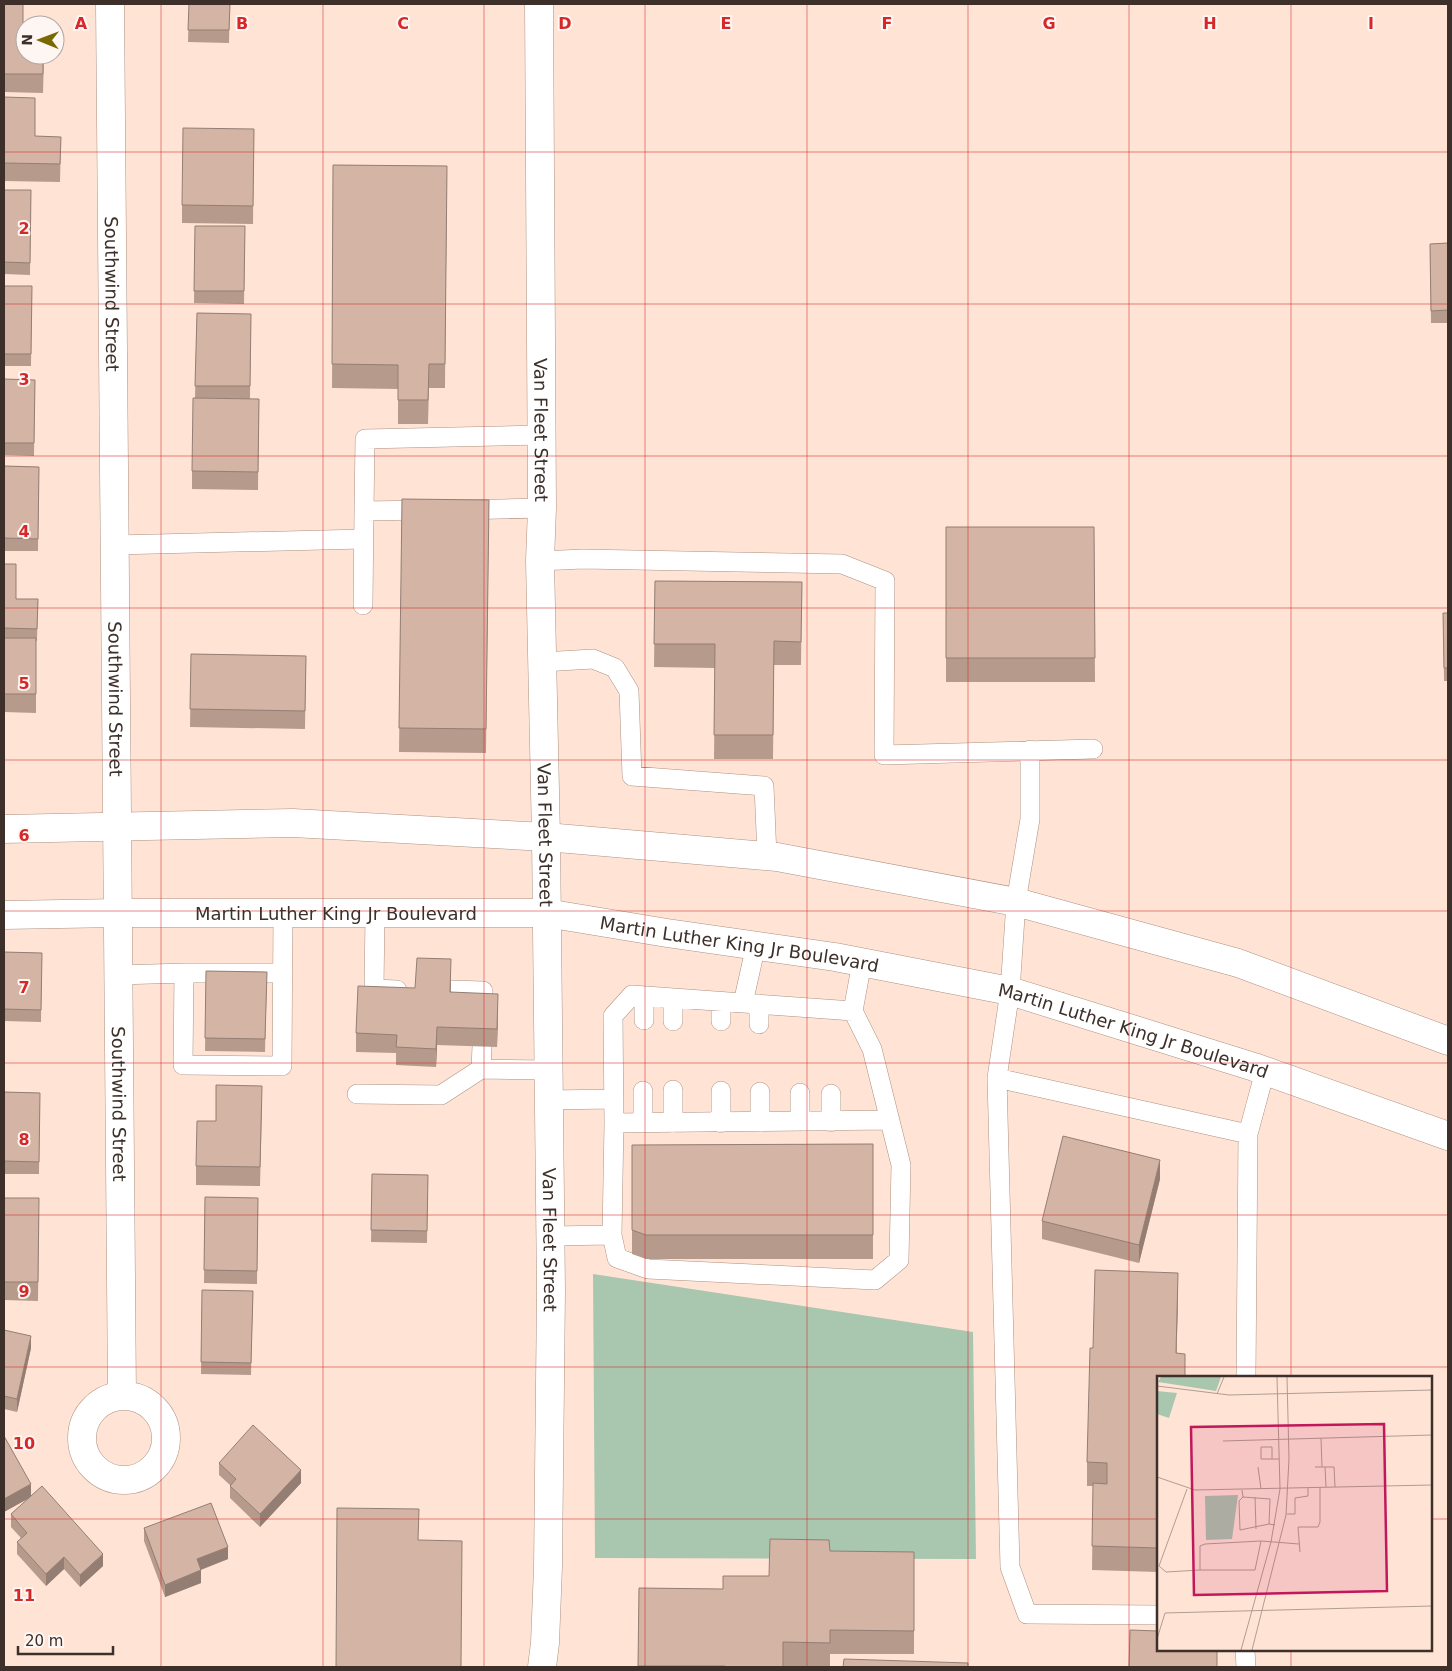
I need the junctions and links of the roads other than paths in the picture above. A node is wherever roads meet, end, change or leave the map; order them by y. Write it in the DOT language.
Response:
graph roads {
  1 [pos="110,4"];
  2 [pos="538,4"];
  3 [pos="541,435"];
  4 [pos="542,508"];
  5 [pos="364,511"];
  6 [pos="363,539"];
  7 [pos="115,545"];
  8 [pos="540,561"];
  9 [pos="363,605"];
  10 [pos="542,662"];
  11 [pos="1093,749"];
  12 [pos="1030,750"];
  13 [pos="4,828"];
  14 [pos="118,828"];
  15 [pos="546,837"];
  16 [pos="767,856"];
  17 [pos="1016,902"];
  18 [pos="119,913"];
  19 [pos="283,913"];
  20 [pos="546,913"];
  21 [pos="375,914"];
  22 [pos="4,915"];
  23 [pos="756,945"];
  24 [pos="862,962"];
  25 [pos="184,973"];
  26 [pos="283,973"];
  27 [pos="119,975"];
  28 [pos="416,990"];
  29 [pos="451,990"];
  30 [pos="1010,991"];
  31 [pos="644,996"];
  32 [pos="673,998"];
  33 [pos="721,1002"];
  34 [pos="751,1004"];
  35 [pos="853,1011"];
  36 [pos="483,1012"];
  37 [pos="644,1020"];
  38 [pos="673,1021"];
  39 [pos="721,1022"];
  40 [pos="759,1024"];
  41 [pos="1448,1041"];
  42 [pos="482,1046"];
  43 [pos="481,1070"];
  44 [pos="548,1070"];
  45 [pos="1265,1071"];
  46 [pos="996,1078"];
  47 [pos="673,1090"];
  48 [pos="644,1091"];
  49 [pos="721,1091"];
  50 [pos="760,1092"];
  51 [pos="800,1093"];
  52 [pos="357,1094"];
  53 [pos="831,1094"];
  54 [pos="614,1099"];
  55 [pos="549,1100"];
  56 [pos="890,1120"];
  57 [pos="760,1122"];
  58 [pos="800,1122"];
  59 [pos="831,1122"];
  60 [pos="614,1123"];
  61 [pos="644,1123"];
  62 [pos="673,1123"];
  63 [pos="721,1123"];
  64 [pos="1248,1134"];
  65 [pos="1448,1136"];
  66 [pos="612,1235"];
  67 [pos="550,1236"];
  68 [pos="1246,1376"];
  69 [pos="122,1395"];
  70 [pos="1157,1614"];
  71 [pos="1244,1651"];
  72 [pos="542,1667"];
  73 [pos="1246,1667"];
  1 -- 7 [label="street, Southwind Street"];
  2 -- 3 [label="street, Van Fleet Street"];
  3 -- 4 [label="street, Van Fleet Street"];
  3 -- 5 [label="lane"];
  4 -- 5 [label="lane"];
  4 -- 8 [label="street, Van Fleet Street"];
  5 -- 6 [label="lane"];
  6 -- 7 [label="lane"];
  6 -- 9 [label="lane"];
  7 -- 14 [label="street, Southwind Street"];
  8 -- 10 [label="street, Van Fleet Street"];
  8 -- 12 [label="lane"];
  10 -- 15 [label="street, Van Fleet Street"];
  10 -- 16 [label="lane"];
  11 -- 12 [label="lane"];
  12 -- 17 [label="lane"];
  13 -- 14 [label="street"];
  14 -- 15 [label="street"];
  14 -- 18 [label="street, Southwind Street"];
  15 -- 16 [label="street"];
  15 -- 20 [label="street, Van Fleet Street"];
  16 -- 17 [label="street"];
  17 -- 30 [label="lane"];
  17 -- 41 [label="street"];
  18 -- 19 [label="street, Martin Luther King Jr Boulevard"];
  18 -- 22 [label="street, Martin Luther King Jr Boulevard"];
  18 -- 27 [label="street, Southwind Street"];
  19 -- 21 [label="street, Martin Luther King Jr Boulevard"];
  19 -- 26 [label="lane"];
  20 -- 21 [label="street, Martin Luther King Jr Boulevard"];
  20 -- 23 [label="street, Martin Luther King Jr Boulevard"];
  20 -- 44 [label="street, Van Fleet Street"];
  21 -- 28 [label="lane"];
  23 -- 24 [label="street, Martin Luther King Jr Boulevard"];
  23 -- 34 [label="lane"];
  24 -- 30 [label="street, Martin Luther King Jr Boulevard"];
  24 -- 35 [label="lane"];
  25 -- 26 [label="lane"];
  25 -- 26 [label="lane"];
  25 -- 27 [label="lane"];
  27 -- 69 [label="street, Southwind Street"];
  29 -- 36 [label="lane"];
  30 -- 45 [label="street, Martin Luther King Jr Boulevard"];
  30 -- 46 [label="lane"];
  31 -- 32 [label="lane"];
  31 -- 37 [label="lane"];
  31 -- 54 [label="lane"];
  32 -- 33 [label="lane"];
  32 -- 38 [label="lane"];
  33 -- 34 [label="lane"];
  33 -- 39 [label="lane"];
  34 -- 35 [label="lane"];
  34 -- 40 [label="lane"];
  35 -- 56 [label="lane"];
  42 -- 43 [label="lane"];
  43 -- 44 [label="lane"];
  43 -- 52 [label="lane"];
  44 -- 55 [label="street, Van Fleet Street"];
  45 -- 64 [label="lane"];
  45 -- 65 [label="street, Martin Luther King Jr Boulevard"];
  46 -- 64 [label="lane"];
  46 -- 70 [label="lane"];
  47 -- 62 [label="lane"];
  48 -- 61 [label="lane"];
  49 -- 63 [label="lane"];
  50 -- 57 [label="lane"];
  51 -- 58 [label="lane"];
  53 -- 59 [label="lane"];
  54 -- 55 [label="lane"];
  54 -- 60 [label="lane"];
  55 -- 67 [label="street, Van Fleet Street"];
  56 -- 59 [label="lane"];
  56 -- 66 [label="lane"];
  57 -- 58 [label="lane"];
  57 -- 63 [label="lane"];
  58 -- 59 [label="lane"];
  60 -- 61 [label="lane"];
  60 -- 66 [label="lane"];
  61 -- 62 [label="lane"];
  62 -- 63 [label="lane"];
  64 -- 68 [label="lane"];
  66 -- 67 [label="lane"];
  67 -- 72 [label="street, Van Fleet Street"];
  71 -- 73 [label="lane"];
}
